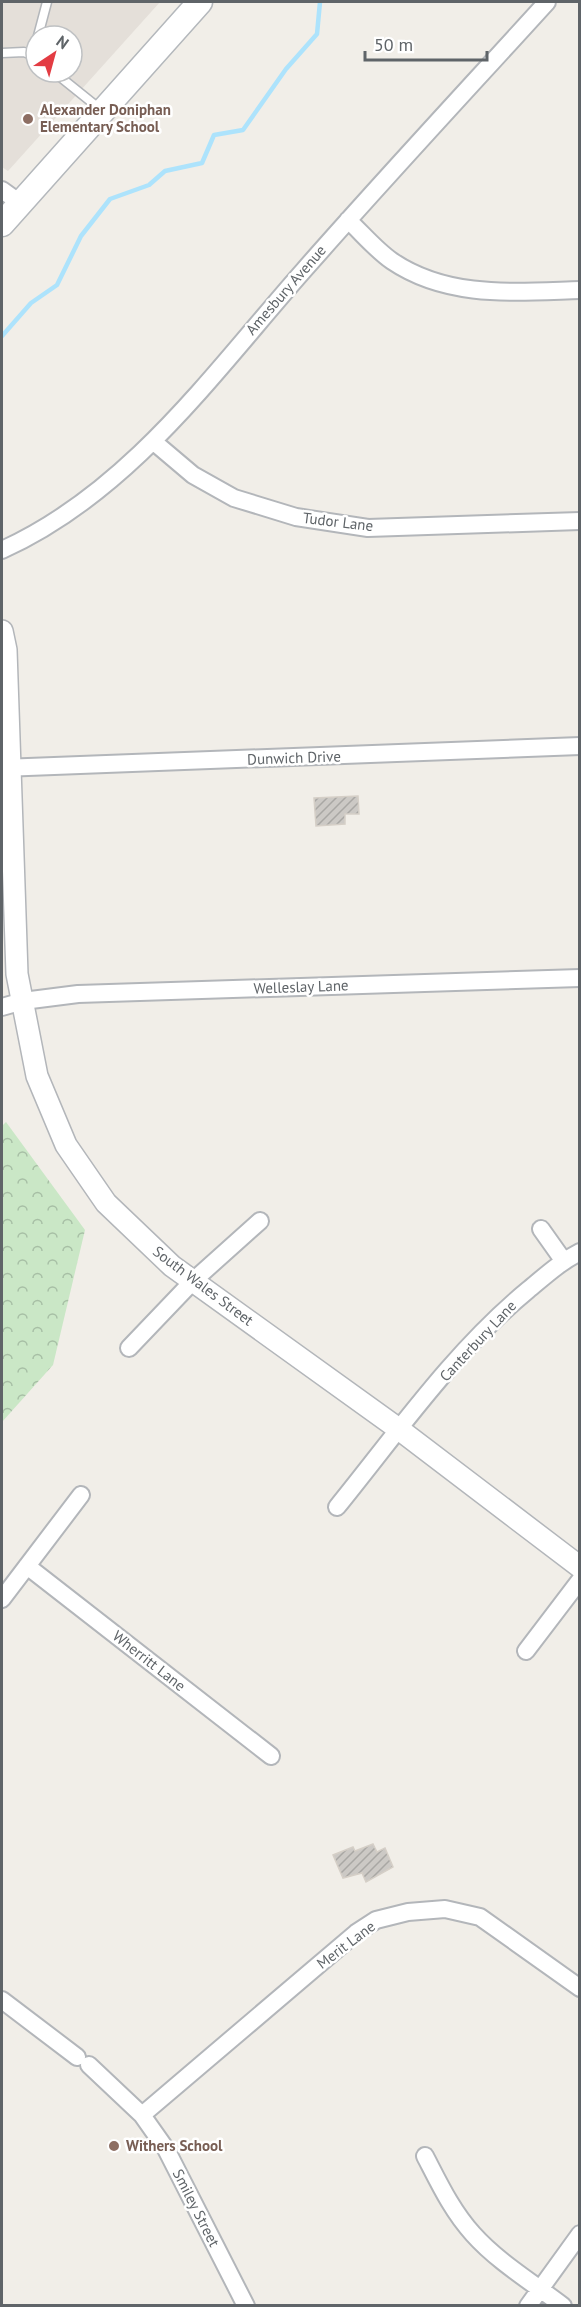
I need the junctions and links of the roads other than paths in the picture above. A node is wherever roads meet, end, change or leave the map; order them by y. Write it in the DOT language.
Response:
graph roads {
  1 [pos="47,2"];
  2 [pos="200,2"];
  3 [pos="547,2"];
  4 [pos="41,24"];
  5 [pos="24,52"];
  6 [pos="2,53"];
  7 [pos="69,84"];
  8 [pos="102,111"];
  9 [pos="11,197"];
  10 [pos="348,220"];
  11 [pos="2,224"];
  12 [pos="579,290"];
  13 [pos="154,442"];
  14 [pos="579,521"];
  15 [pos="2,550"];
  16 [pos="2,631"];
  17 [pos="579,746"];
  18 [pos="5,768"];
  19 [pos="579,978"];
  20 [pos="23,1000"];
  21 [pos="2,1008"];
  22 [pos="260,1221"];
  23 [pos="541,1229"];
  24 [pos="579,1252"];
  25 [pos="563,1260"];
  26 [pos="193,1281"];
  27 [pos="129,1348"];
  28 [pos="400,1430"];
  29 [pos="81,1495"];
  30 [pos="337,1507"];
  31 [pos="27,1566"];
  32 [pos="579,1567"];
  33 [pos="579,1580"];
  34 [pos="2,1599"];
  35 [pos="526,1651"];
  36 [pos="271,1756"];
  37 [pos="579,1988"];
  38 [pos="2,2000"];
  39 [pos="142,2115"];
  40 [pos="425,2156"];
  41 [pos="579,2234"];
  42 [pos="541,2289"];
  43 [pos="246,2306"];
  44 [pos="528,2306"];
  45 [pos="563,2306"];
  1 -- 4 [label="lane"];
  2 -- 8 [label="main road"];
  3 -- 10 [label="street, Amesbury Avenue"];
  5 -- 6 [label="lane"];
  7 -- 8 [label="lane"];
  8 -- 9 [label="main road"];
  9 -- 11 [label="main road"];
  10 -- 12 [label="street"];
  10 -- 13 [label="street, Amesbury Avenue"];
  13 -- 14 [label="street, Tudor Lane"];
  13 -- 15 [label="street, Amesbury Avenue"];
  16 -- 18 [label="street, South Wales Street"];
  17 -- 18 [label="street, Dunwich Drive"];
  18 -- 20 [label="street, South Wales Street"];
  19 -- 20 [label="street, Welleslay Lane"];
  20 -- 21 [label="street, Welleslay Lane"];
  20 -- 26 [label="street, South Wales Street"];
  22 -- 26 [label="street"];
  23 -- 25 [label="street"];
  24 -- 25 [label="street, Canterbury Lane"];
  25 -- 28 [label="street, Canterbury Lane"];
  26 -- 27 [label="street"];
  26 -- 28 [label="street, South Wales Street"];
  28 -- 30 [label="street, Canterbury Lane"];
  28 -- 32 [label="street, South Wales Street"];
  29 -- 31 [label="street"];
  31 -- 34 [label="street"];
  31 -- 36 [label="street, Wherritt Lane"];
  33 -- 35 [label="street"];
  37 -- 39 [label="street, Merit Lane"];
  38 -- 39 [label="street, Smiley Street"];
  39 -- 43 [label="street, Smiley Street"];
  40 -- 42 [label="street"];
  41 -- 42 [label="street"];
  42 -- 44 [label="street"];
  42 -- 45 [label="street"];
}
